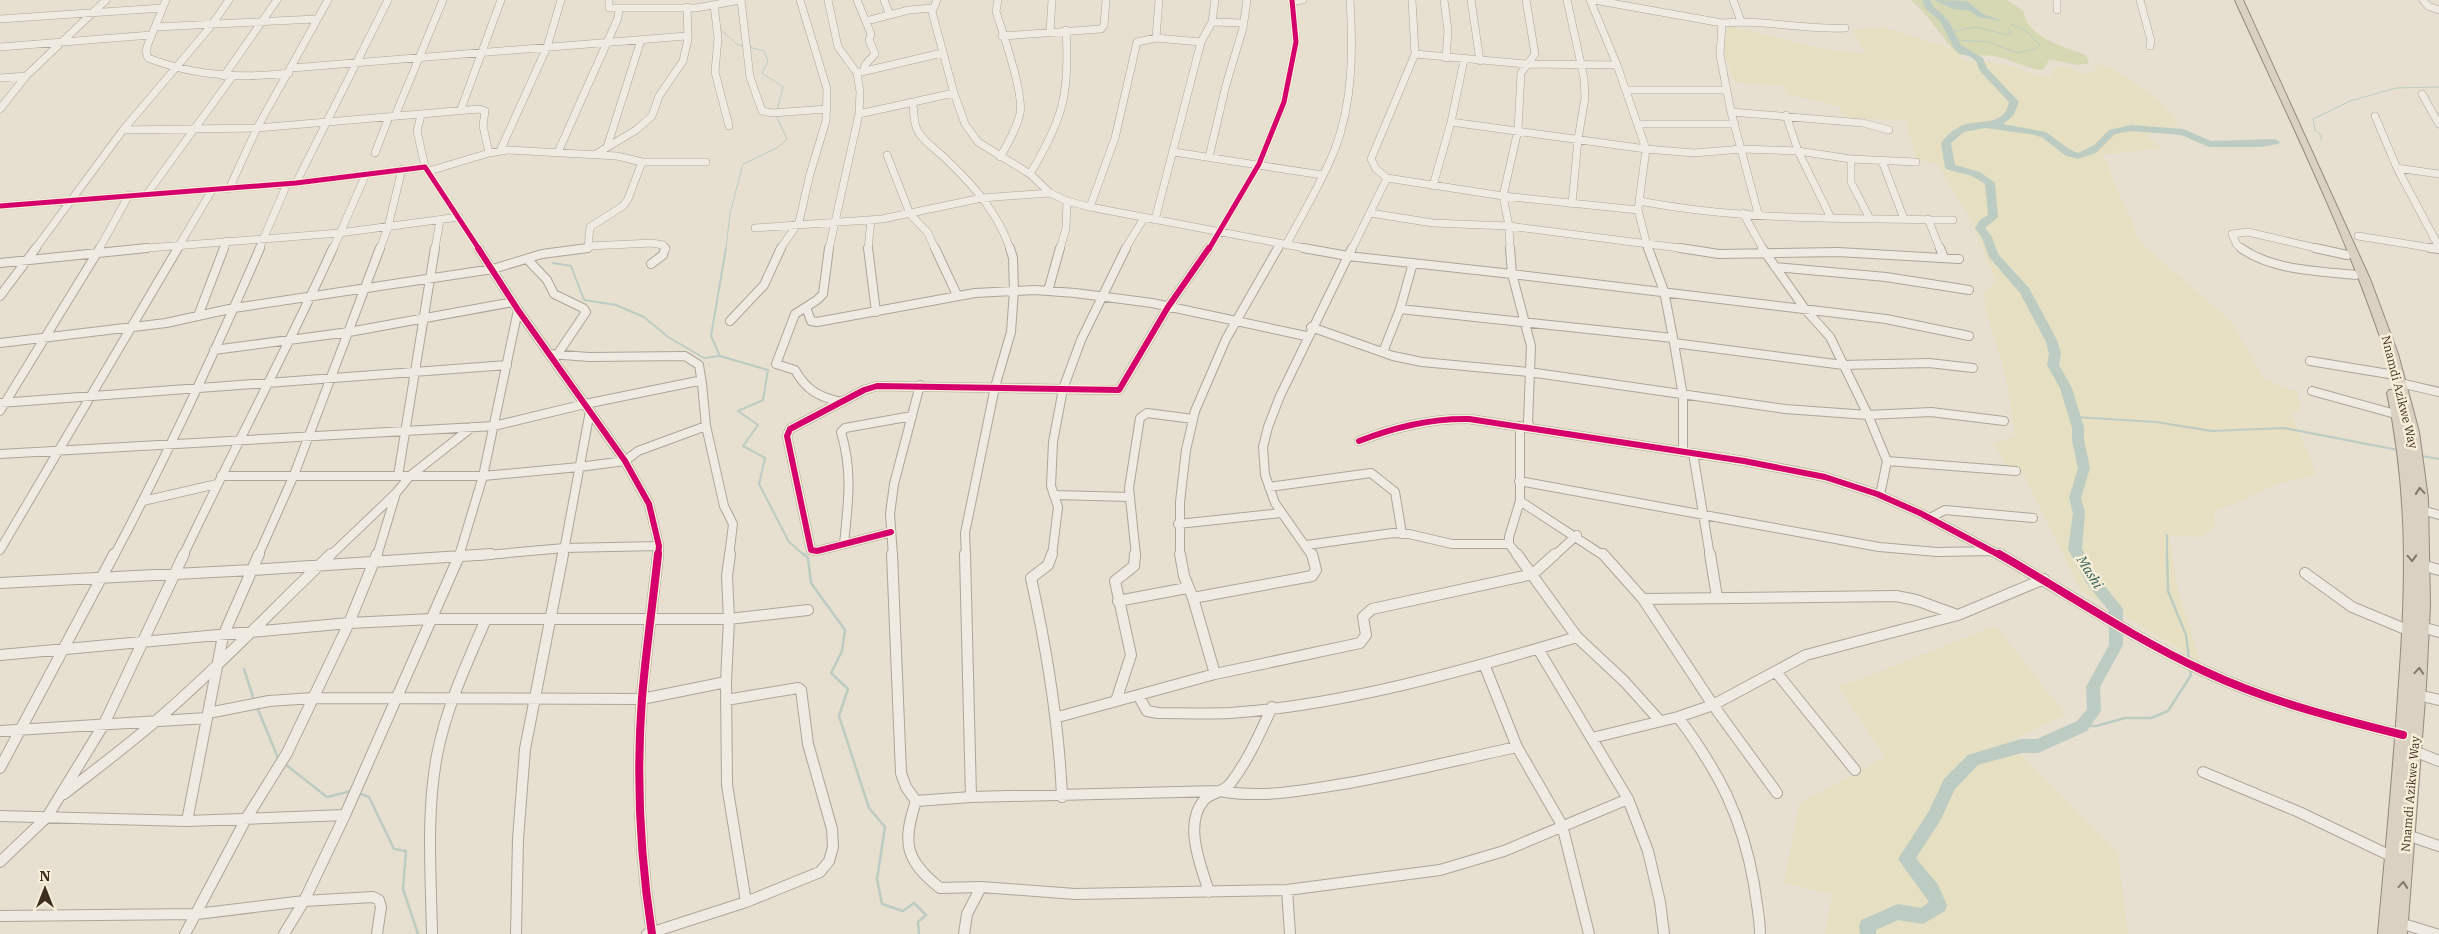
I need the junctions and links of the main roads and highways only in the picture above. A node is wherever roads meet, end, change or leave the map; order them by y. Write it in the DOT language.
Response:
graph roads {
  1 [pos="2233,0"];
  2 [pos="2239,0"];
  3 [pos="2277,92"];
  4 [pos="2393,379"];
  5 [pos="2416,629"];
  6 [pos="2400,929"];
  7 [pos="2386,934"];
  1 -- 3 [label="highway, Nnamdi Azikwe Way"];
  2 -- 3 [label="highway, Nnamdi Azikwe Way"];
  3 -- 4 [label="highway, Nnamdi Azikwe Way"];
  3 -- 4 [label="highway, Nnamdi Azikwe Way"];
  4 -- 5 [label="highway, Nnamdi Azikwe Way, one-way"];
  5 -- 4 [label="highway, Nnamdi Azikwe Way, one-way"];
  6 -- 5 [label="highway, Nnamdi Azikwe Way, one-way"];
  5 -- 7 [label="highway, Nnamdi Azikwe Way"];
}
